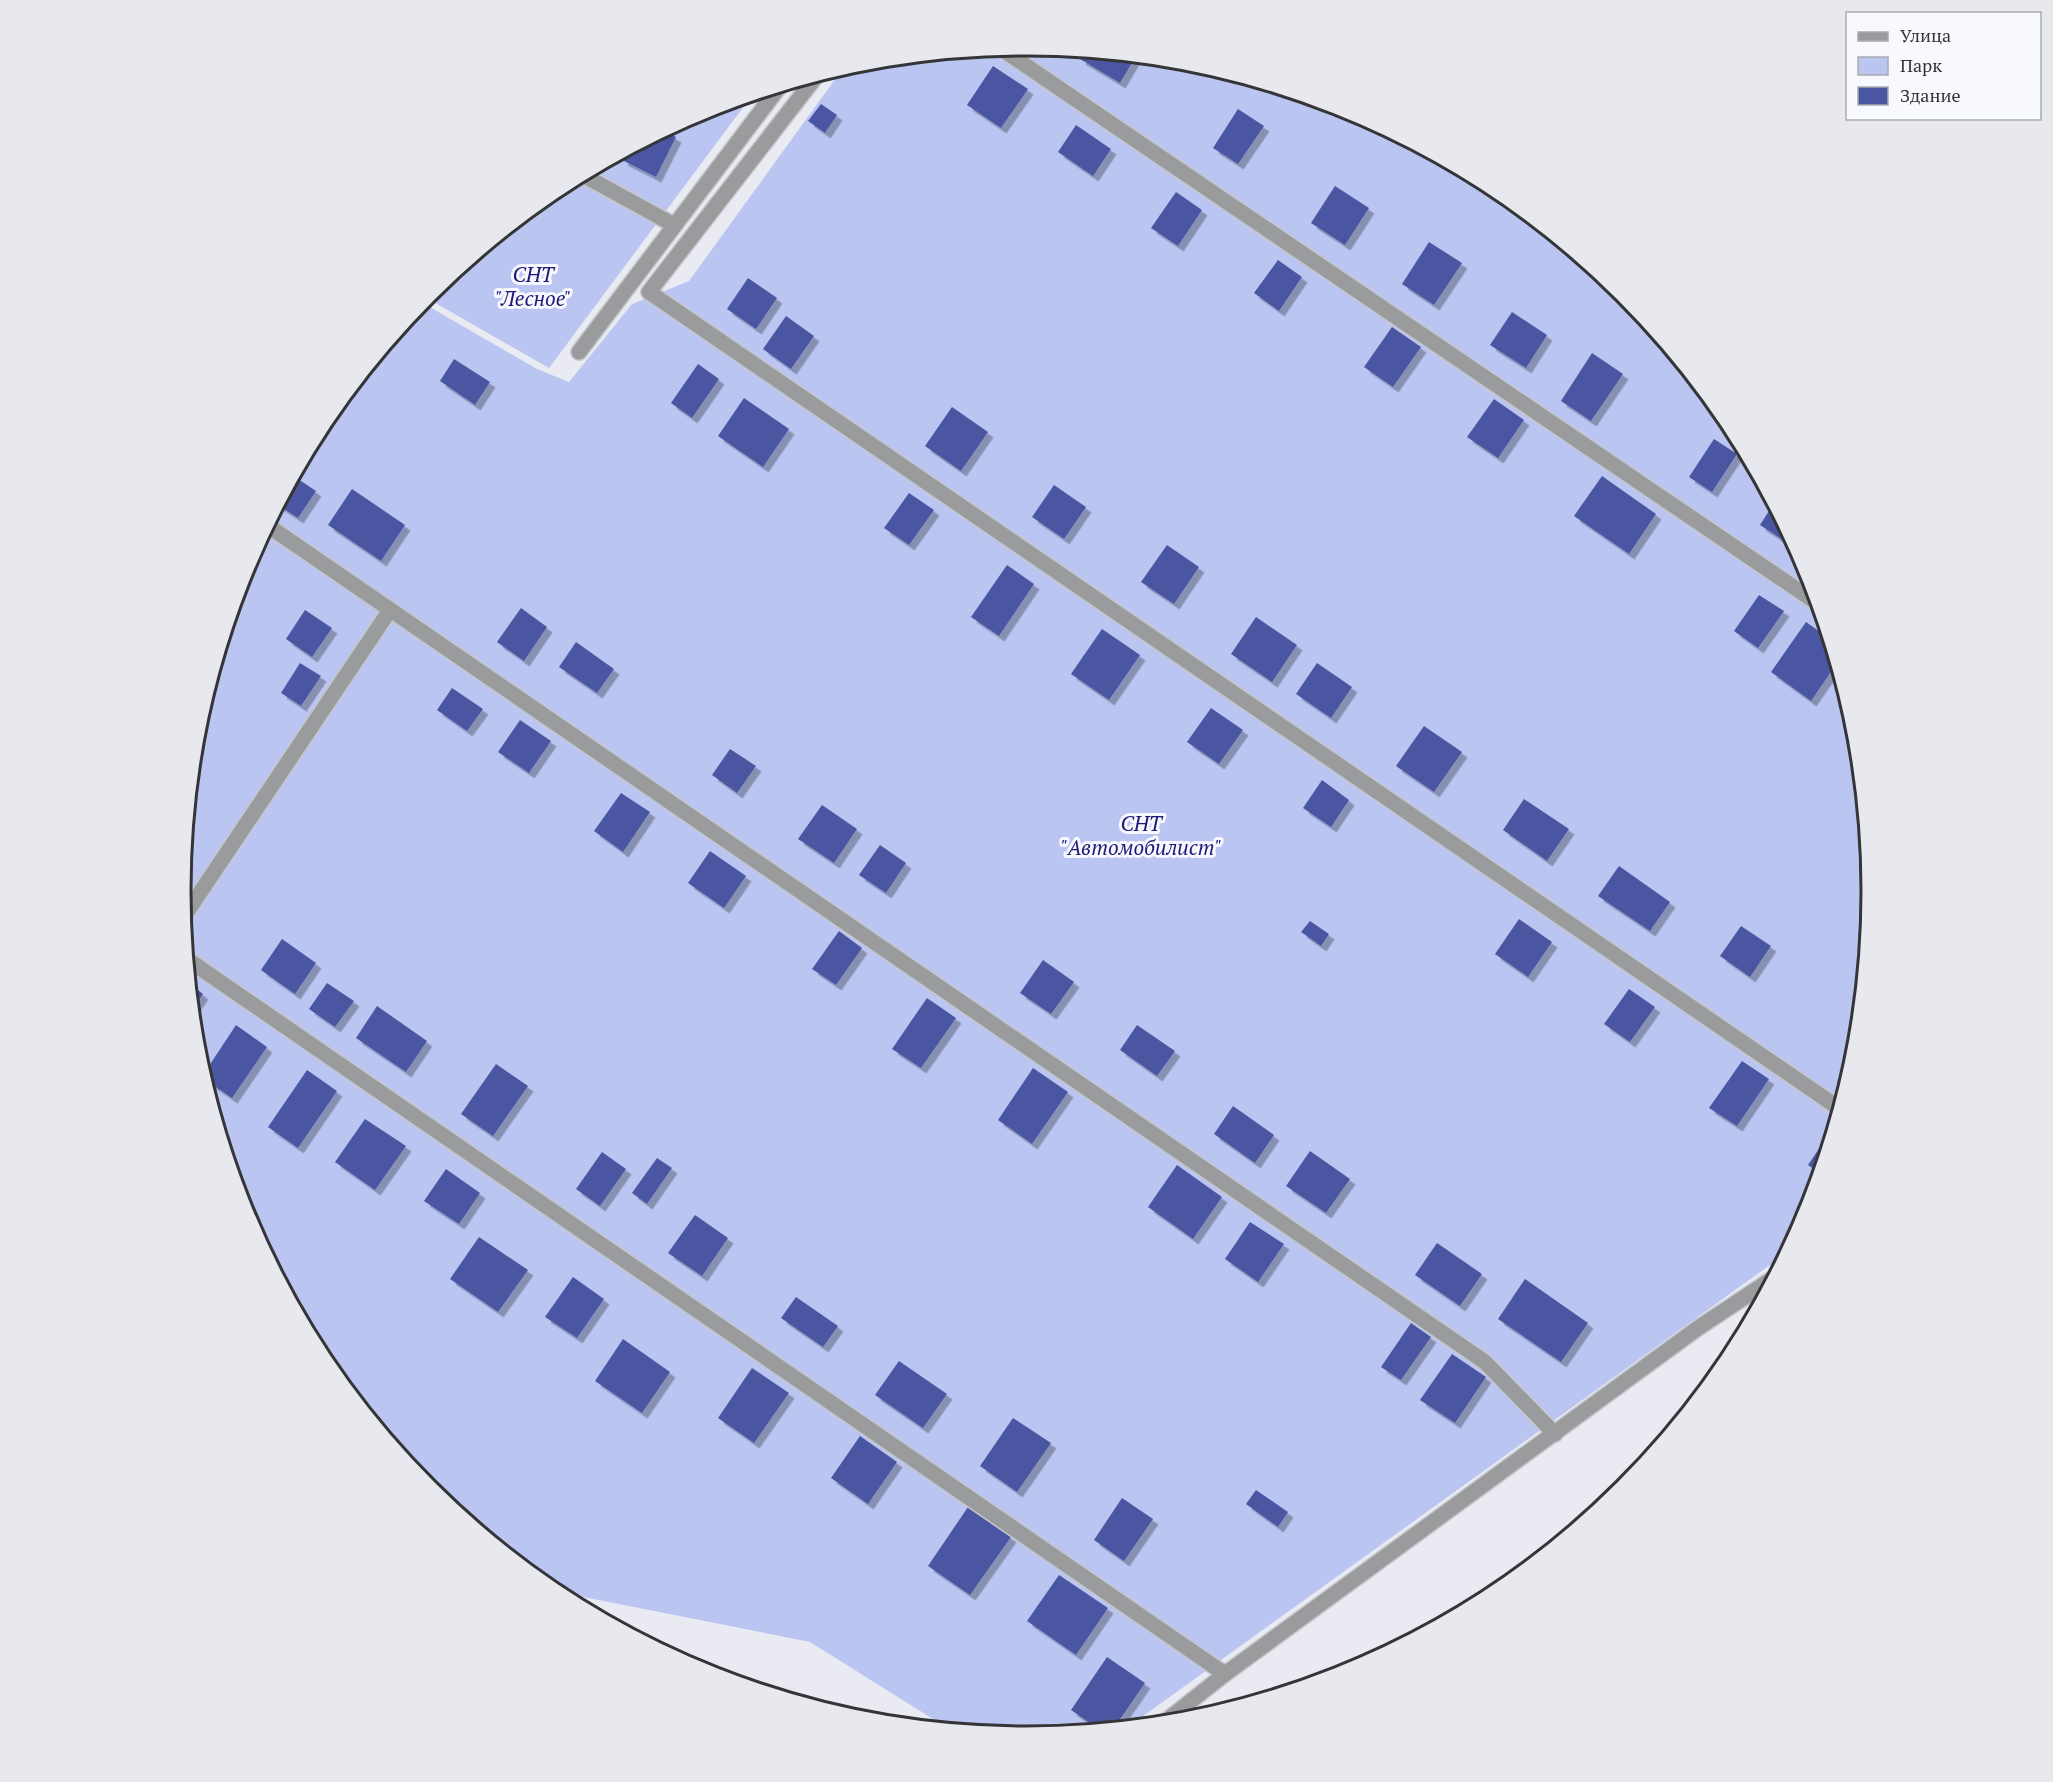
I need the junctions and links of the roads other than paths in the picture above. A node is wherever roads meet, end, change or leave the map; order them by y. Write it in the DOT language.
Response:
graph roads {
  1 [pos="1012,56"];
  2 [pos="810,84"];
  3 [pos="773,95"];
  4 [pos="590,179"];
  5 [pos="674,225"];
  6 [pos="579,352"];
  7 [pos="273,529"];
  8 [pos="1808,597"];
  9 [pos="390,610"];
  10 [pos="192,905"];
  11 [pos="195,964"];
  12 [pos="1835,1104"];
  13 [pos="1763,1285"];
  14 [pos="1555,1434"];
  15 [pos="1225,1674"];
  16 [pos="1177,1712"];
  1 -- 8 [label="street"];
  2 -- 12 [label="street"];
  3 -- 5 [label="street"];
  4 -- 5 [label="street"];
  5 -- 6 [label="street"];
  7 -- 9 [label="street"];
  9 -- 10 [label="street"];
  9 -- 14 [label="street"];
  11 -- 15 [label="street"];
  13 -- 14 [label="street"];
  14 -- 15 [label="street"];
  15 -- 16 [label="street"];
}
